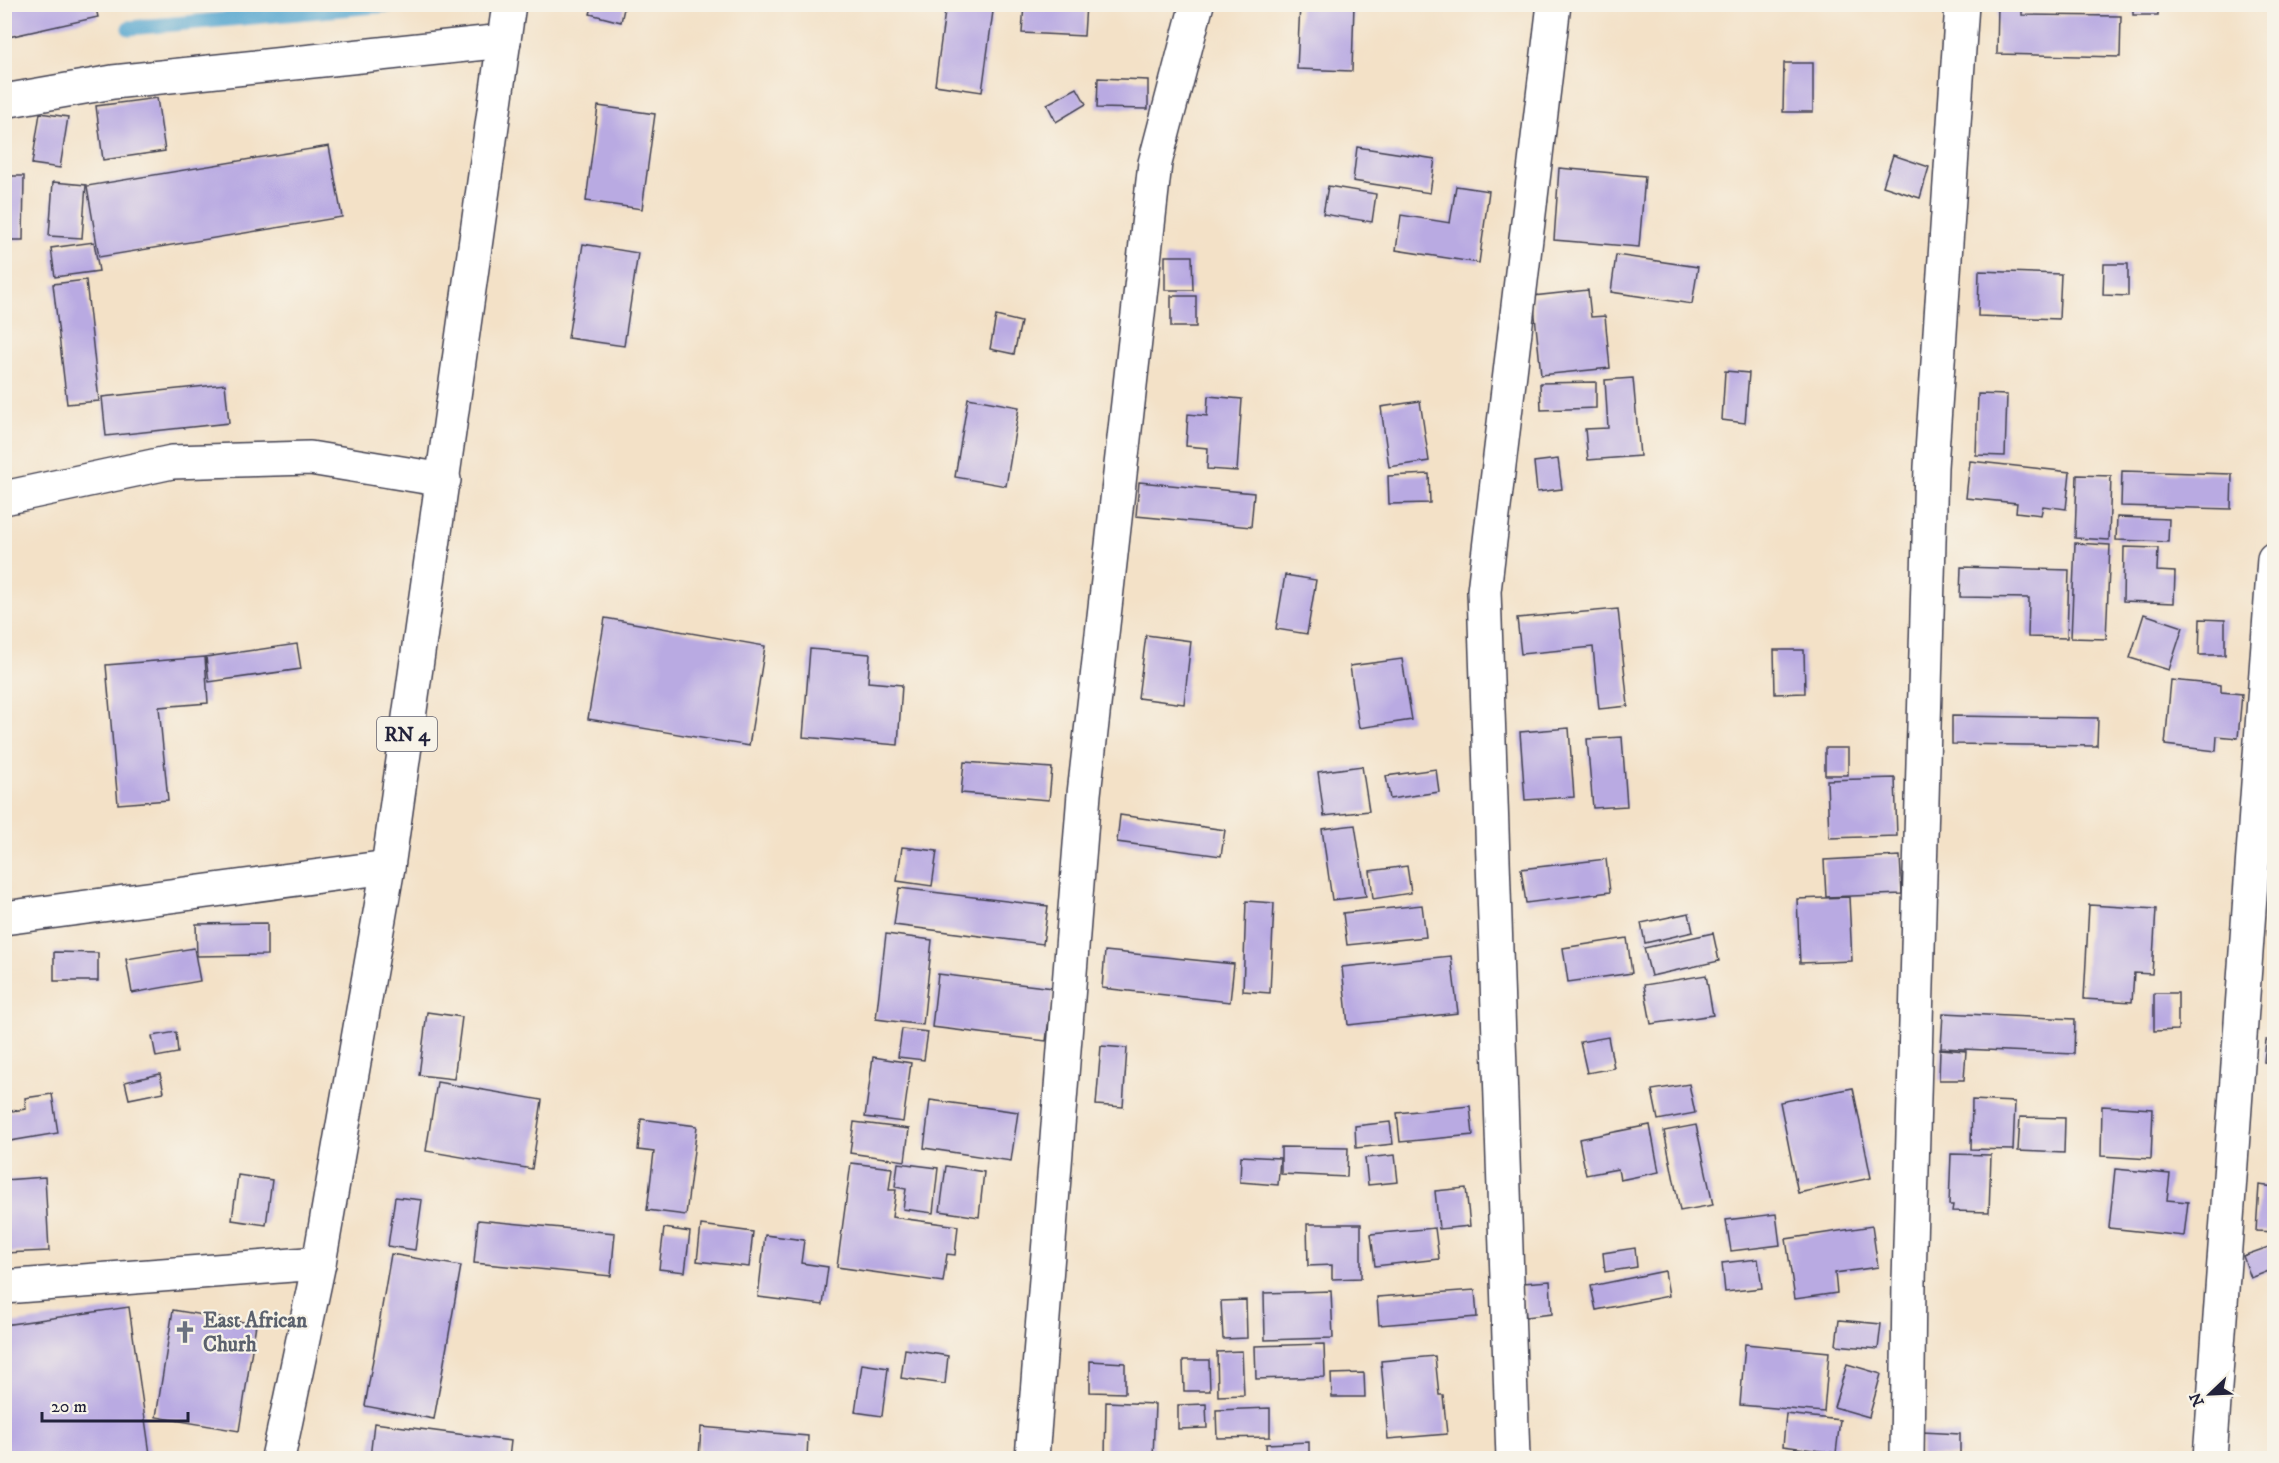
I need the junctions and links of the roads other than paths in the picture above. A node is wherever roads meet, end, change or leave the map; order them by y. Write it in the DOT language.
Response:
graph roads {
  1 [pos="509,4"];
  2 [pos="1197,4"];
  3 [pos="1554,4"];
  4 [pos="1962,4"];
  5 [pos="504,41"];
  6 [pos="4,101"];
  7 [pos="444,480"];
  8 [pos="4,498"];
  9 [pos="2274,559"];
  10 [pos="388,867"];
  11 [pos="4,918"];
  12 [pos="319,1263"];
  13 [pos="4,1287"];
  14 [pos="278,1458"];
  15 [pos="1032,1458"];
  16 [pos="1513,1458"];
  17 [pos="1907,1458"];
  18 [pos="2210,1458"];
  1 -- 5 [label="street, RN 4"];
  2 -- 15 [label="street"];
  3 -- 16 [label="street"];
  4 -- 17 [label="street"];
  5 -- 6 [label="street"];
  5 -- 7 [label="street, RN 4"];
  7 -- 8 [label="street"];
  7 -- 10 [label="street, RN 4"];
  9 -- 18 [label="street"];
  10 -- 11 [label="street"];
  10 -- 12 [label="street, RN 4"];
  12 -- 13 [label="street"];
  12 -- 14 [label="street, RN 4"];
}
